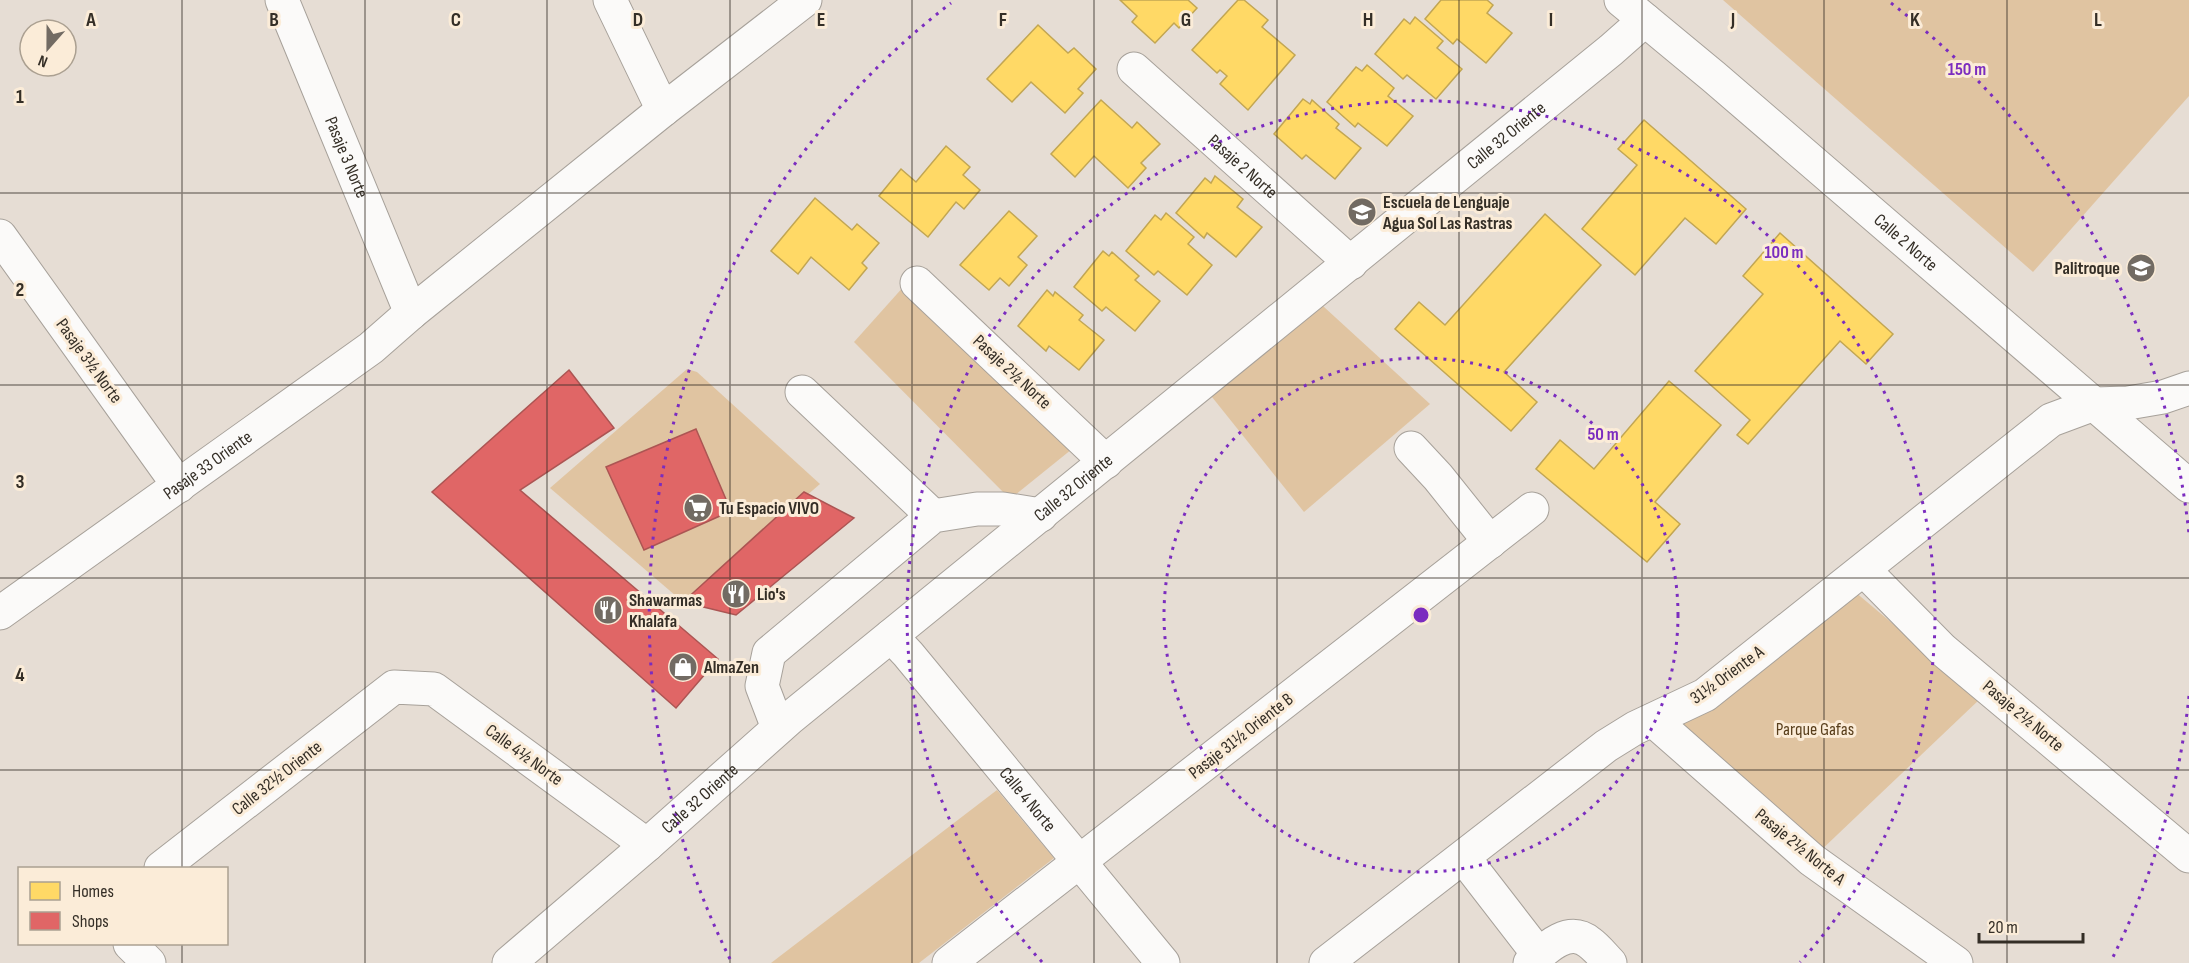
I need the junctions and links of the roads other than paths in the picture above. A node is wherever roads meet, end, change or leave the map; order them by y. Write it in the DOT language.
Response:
graph roads {
  1 [pos="282,0"];
  2 [pos="610,0"];
  3 [pos="805,0"];
  4 [pos="1633,10"];
  5 [pos="1134,69"];
  6 [pos="663,110"];
  7 [pos="0,236"];
  8 [pos="1351,263"];
  9 [pos="917,283"];
  10 [pos="411,313"];
  11 [pos="2189,388"];
  12 [pos="802,392"];
  13 [pos="2094,404"];
  14 [pos="1411,448"];
  15 [pos="1106,462"];
  16 [pos="179,486"];
  17 [pos="2189,486"];
  18 [pos="1533,509"];
  19 [pos="1041,515"];
  20 [pos="933,516"];
  21 [pos="1490,542"];
  22 [pos="1864,570"];
  23 [pos="0,613"];
  24 [pos="891,636"];
  25 [pos="394,687"];
  26 [pos="1653,720"];
  27 [pos="778,728"];
  28 [pos="647,845"];
  29 [pos="2189,856"];
  30 [pos="1464,858"];
  31 [pos="1081,861"];
  32 [pos="162,867"];
  33 [pos="131,945"];
  34 [pos="1534,959"];
  35 [pos="149,963"];
  36 [pos="509,963"];
  37 [pos="950,963"];
  38 [pos="1163,963"];
  39 [pos="1326,963"];
  40 [pos="1610,963"];
  41 [pos="1956,963"];
  1 -- 10 [label="street, Pasaje 3 Norte"];
  2 -- 6 [label="street"];
  3 -- 6 [label="street, Pasaje 33 Oriente"];
  4 -- 8 [label="street, Calle 32 Oriente"];
  4 -- 13 [label="street, Calle 2 Norte"];
  5 -- 8 [label="street, Pasaje 2 Norte"];
  6 -- 10 [label="street, Pasaje 33 Oriente"];
  7 -- 16 [label="street, Pasaje 3½ Norte"];
  8 -- 15 [label="street, Calle 32 Oriente"];
  9 -- 15 [label="street, Pasaje 2½ Norte"];
  10 -- 16 [label="street, Pasaje 33 Oriente"];
  11 -- 13 [label="street, 31½ Oriente A"];
  12 -- 20 [label="street"];
  13 -- 17 [label="street, Calle 2 Norte"];
  13 -- 22 [label="street, 31½ Oriente A"];
  14 -- 21 [label="street"];
  15 -- 19 [label="street, Calle 32 Oriente"];
  16 -- 23 [label="street, Pasaje 33 Oriente"];
  18 -- 21 [label="street, Pasaje 31½ Oriente B"];
  19 -- 20 [label="street"];
  19 -- 24 [label="street, Calle 32 Oriente"];
  20 -- 27 [label="street"];
  21 -- 31 [label="street, Pasaje 31½ Oriente B"];
  22 -- 26 [label="street, 31½ Oriente A"];
  22 -- 29 [label="street, Pasaje 2½ Norte"];
  24 -- 27 [label="street, Calle 32 Oriente"];
  24 -- 31 [label="street, Calle 4 Norte"];
  25 -- 28 [label="street, Calle 4½ Norte"];
  25 -- 32 [label="street, Calle 32½ Oriente"];
  26 -- 30 [label="street, 31½ Oriente A"];
  26 -- 41 [label="street, Pasaje 2½ Norte A"];
  27 -- 28 [label="street, Calle 32 Oriente"];
  28 -- 36 [label="street, Calle 32 Oriente"];
  30 -- 34 [label="street"];
  30 -- 39 [label="street, 31½ Oriente A"];
  31 -- 37 [label="street, Pasaje 31½ Oriente B"];
  31 -- 38 [label="street, Calle 4 Norte"];
  33 -- 35 [label="street"];
  34 -- 40 [label="street"];
}
